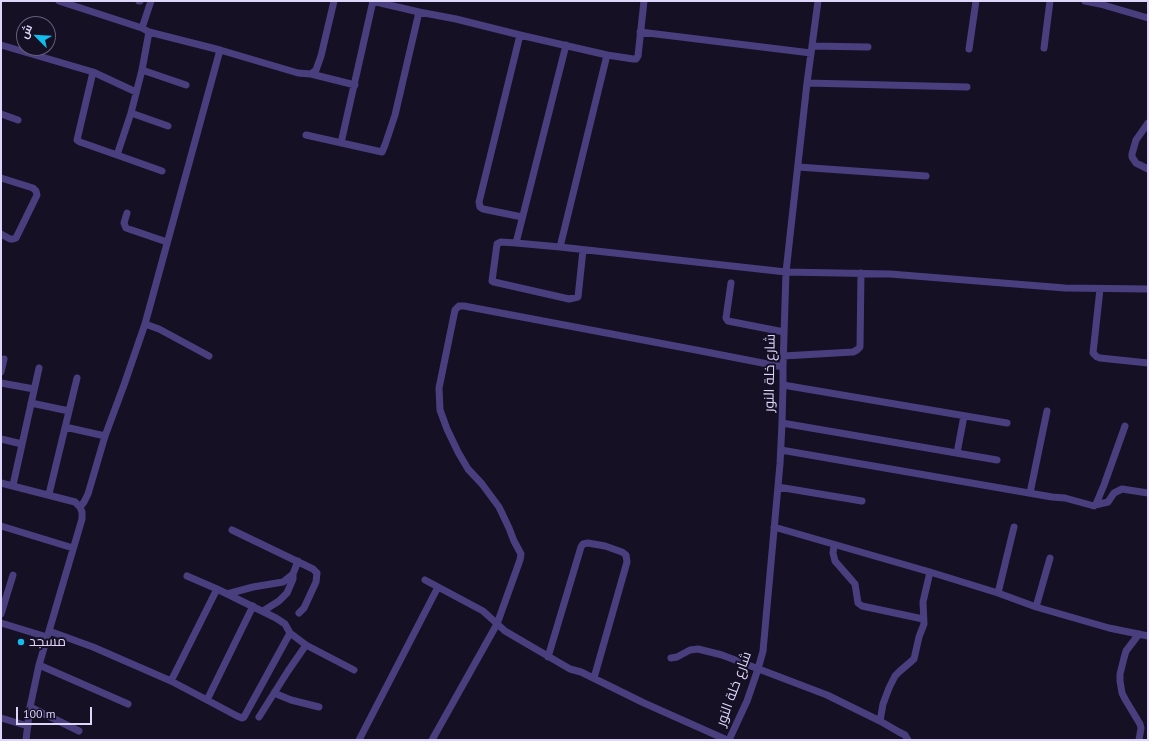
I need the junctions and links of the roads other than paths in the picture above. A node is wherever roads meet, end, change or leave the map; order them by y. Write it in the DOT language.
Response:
graph roads {
  1 [pos="59,1"];
  2 [pos="151,1"];
  3 [pos="334,1"];
  4 [pos="373,1"];
  5 [pos="644,1"];
  6 [pos="818,1"];
  7 [pos="976,1"];
  8 [pos="1050,1"];
  9 [pos="1085,1"];
  10 [pos="398,4"];
  11 [pos="419,12"];
  12 [pos="1148,18"];
  13 [pos="146,30"];
  14 [pos="640,32"];
  15 [pos="520,35"];
  16 [pos="1,45"];
  17 [pos="566,45"];
  18 [pos="868,47"];
  19 [pos="1044,48"];
  20 [pos="812,49"];
  21 [pos="969,49"];
  22 [pos="220,50"];
  23 [pos="607,55"];
  24 [pos="142,70"];
  25 [pos="93,72"];
  26 [pos="311,74"];
  27 [pos="807,82"];
  28 [pos="355,85"];
  29 [pos="186,86"];
  30 [pos="967,87"];
  31 [pos="136,92"];
  32 [pos="131,113"];
  33 [pos="1,114"];
  34 [pos="18,120"];
  35 [pos="1148,123"];
  36 [pos="168,126"];
  37 [pos="306,134"];
  38 [pos="342,143"];
  39 [pos="117,155"];
  40 [pos="798,167"];
  41 [pos="1148,169"];
  42 [pos="162,171"];
  43 [pos="926,176"];
  44 [pos="1,178"];
  45 [pos="127,213"];
  46 [pos="522,217"];
  47 [pos="1,234"];
  48 [pos="167,242"];
  49 [pos="516,243"];
  50 [pos="560,247"];
  51 [pos="583,250"];
  52 [pos="786,272"];
  53 [pos="861,273"];
  54 [pos="731,282"];
  55 [pos="1100,289"];
  56 [pos="1148,289"];
  57 [pos="145,324"];
  58 [pos="784,332"];
  59 [pos="209,356"];
  60 [pos="783,356"];
  61 [pos="4,359"];
  62 [pos="1148,363"];
  63 [pos="783,367"];
  64 [pos="39,368"];
  65 [pos="1,372"];
  66 [pos="77,378"];
  67 [pos="1,383"];
  68 [pos="784,385"];
  69 [pos="34,390"];
  70 [pos="31,403"];
  71 [pos="69,411"];
  72 [pos="1046,411"];
  73 [pos="964,416"];
  74 [pos="782,423"];
  75 [pos="1006,423"];
  76 [pos="1125,426"];
  77 [pos="65,427"];
  78 [pos="105,436"];
  79 [pos="1,439"];
  80 [pos="22,444"];
  81 [pos="781,450"];
  82 [pos="957,453"];
  83 [pos="997,460"];
  84 [pos="1,483"];
  85 [pos="13,485"];
  86 [pos="778,487"];
  87 [pos="1030,493"];
  88 [pos="1148,493"];
  89 [pos="49,494"];
  90 [pos="862,501"];
  91 [pos="1095,505"];
  92 [pos="80,507"];
  93 [pos="1,526"];
  94 [pos="774,527"];
  95 [pos="1014,527"];
  96 [pos="232,530"];
  97 [pos="834,545"];
  98 [pos="73,548"];
  99 [pos="1050,558"];
  100 [pos="298,561"];
  101 [pos="930,572"];
  102 [pos="293,574"];
  103 [pos="13,575"];
  104 [pos="187,576"];
  105 [pos="425,580"];
  106 [pos="438,587"];
  107 [pos="217,589"];
  108 [pos="998,593"];
  109 [pos="227,594"];
  110 [pos="253,606"];
  111 [pos="1036,607"];
  112 [pos="263,611"];
  113 [pos="299,613"];
  114 [pos="1,614"];
  115 [pos="924,619"];
  116 [pos="1,623"];
  117 [pos="497,624"];
  118 [pos="290,632"];
  119 [pos="48,634"];
  120 [pos="1138,634"];
  121 [pos="1148,636"];
  122 [pos="306,645"];
  123 [pos="548,657"];
  124 [pos="671,658"];
  125 [pos="39,665"];
  126 [pos="758,669"];
  127 [pos="354,670"];
  128 [pos="594,678"];
  129 [pos="171,681"];
  130 [pos="274,693"];
  131 [pos="207,700"];
  132 [pos="128,704"];
  133 [pos="30,707"];
  134 [pos="318,707"];
  135 [pos="259,717"];
  136 [pos="1,718"];
  137 [pos="880,721"];
  138 [pos="28,726"];
  139 [pos="79,731"];
  140 [pos="26,740"];
  141 [pos="359,740"];
  142 [pos="432,740"];
  143 [pos="728,740"];
  144 [pos="908,740"];
  145 [pos="1139,740"];
  1 -- 13 [label="street"];
  2 -- 13 [label="street"];
  3 -- 26 [label="street"];
  4 -- 10 [label="street"];
  4 -- 28 [label="street"];
  5 -- 14 [label="street"];
  6 -- 20 [label="street, شارع خلة النور"];
  7 -- 21 [label="street"];
  8 -- 19 [label="street"];
  9 -- 12 [label="street"];
  10 -- 11 [label="street"];
  11 -- 15 [label="street"];
  11 -- 38 [label="street"];
  13 -- 22 [label="street"];
  13 -- 24 [label="street"];
  14 -- 20 [label="street"];
  14 -- 23 [label="street"];
  15 -- 17 [label="street"];
  15 -- 46 [label="street"];
  16 -- 25 [label="street"];
  17 -- 23 [label="street"];
  17 -- 46 [label="street"];
  18 -- 20 [label="street"];
  20 -- 27 [label="street, شارع خلة النور"];
  22 -- 26 [label="street"];
  22 -- 48 [label="street"];
  23 -- 50 [label="street"];
  24 -- 29 [label="street"];
  24 -- 31 [label="street"];
  25 -- 31 [label="street"];
  25 -- 39 [label="street"];
  26 -- 28 [label="street"];
  27 -- 30 [label="street"];
  27 -- 40 [label="street, شارع خلة النور"];
  28 -- 38 [label="street"];
  31 -- 32 [label="street"];
  32 -- 36 [label="street"];
  32 -- 39 [label="street"];
  33 -- 34 [label="street"];
  35 -- 41 [label="street"];
  37 -- 38 [label="street"];
  39 -- 42 [label="street"];
  40 -- 43 [label="street"];
  40 -- 52 [label="street, شارع خلة النور"];
  44 -- 47 [label="street"];
  45 -- 48 [label="street"];
  46 -- 49 [label="street"];
  48 -- 57 [label="street"];
  49 -- 50 [label="street"];
  49 -- 51 [label="street"];
  50 -- 51 [label="street"];
  51 -- 52 [label="street"];
  52 -- 53 [label="street"];
  52 -- 58 [label="street, شارع خلة النور"];
  53 -- 55 [label="street"];
  53 -- 60 [label="street"];
  54 -- 58 [label="street"];
  55 -- 56 [label="street"];
  55 -- 62 [label="street"];
  57 -- 59 [label="street"];
  57 -- 78 [label="street"];
  58 -- 60 [label="street, شارع خلة النور"];
  60 -- 63 [label="street, شارع خلة النور"];
  61 -- 65 [label="street"];
  63 -- 68 [label="street, شارع خلة النور"];
  63 -- 117 [label="street"];
  64 -- 69 [label="street"];
  66 -- 71 [label="street"];
  67 -- 69 [label="street"];
  68 -- 73 [label="street"];
  68 -- 74 [label="street, شارع خلة النور"];
  69 -- 70 [label="street"];
  70 -- 71 [label="street"];
  70 -- 80 [label="street"];
  71 -- 77 [label="street"];
  72 -- 87 [label="street"];
  73 -- 75 [label="street"];
  73 -- 82 [label="street"];
  74 -- 81 [label="street, شارع خلة النور"];
  74 -- 82 [label="street"];
  76 -- 91 [label="street"];
  77 -- 78 [label="street"];
  77 -- 89 [label="street"];
  78 -- 92 [label="street"];
  79 -- 80 [label="street"];
  80 -- 85 [label="street"];
  81 -- 86 [label="street, شارع خلة النور"];
  81 -- 87 [label="street"];
  82 -- 83 [label="street"];
  84 -- 85 [label="street"];
  85 -- 89 [label="street"];
  86 -- 90 [label="street"];
  86 -- 94 [label="street, شارع خلة النور"];
  87 -- 91 [label="street"];
  88 -- 91 [label="street"];
  89 -- 92 [label="street"];
  92 -- 98 [label="street"];
  93 -- 98 [label="street"];
  94 -- 97 [label="street"];
  94 -- 126 [label="street, شارع خلة النور"];
  95 -- 108 [label="street"];
  96 -- 100 [label="street"];
  97 -- 101 [label="street"];
  97 -- 115 [label="street"];
  98 -- 119 [label="street"];
  99 -- 111 [label="street"];
  100 -- 102 [label="street"];
  100 -- 113 [label="street"];
  101 -- 108 [label="street"];
  101 -- 115 [label="street"];
  102 -- 109 [label="street"];
  102 -- 112 [label="street"];
  103 -- 114 [label="street"];
  104 -- 107 [label="street"];
  105 -- 106 [label="street"];
  106 -- 117 [label="street"];
  106 -- 141 [label="street"];
  107 -- 109 [label="street"];
  107 -- 129 [label="street"];
  108 -- 111 [label="street"];
  109 -- 110 [label="street"];
  110 -- 112 [label="street"];
  110 -- 131 [label="street"];
  111 -- 120 [label="street"];
  112 -- 118 [label="street"];
  115 -- 137 [label="street"];
  116 -- 119 [label="street"];
  117 -- 123 [label="street"];
  117 -- 142 [label="street"];
  118 -- 122 [label="street"];
  118 -- 131 [label="street"];
  119 -- 125 [label="street"];
  119 -- 129 [label="street"];
  120 -- 121 [label="street"];
  120 -- 145 [label="street"];
  122 -- 127 [label="street"];
  122 -- 130 [label="street"];
  123 -- 128 [label="street"];
  123 -- 128 [label="street"];
  124 -- 126 [label="street"];
  125 -- 132 [label="street"];
  125 -- 133 [label="street"];
  126 -- 137 [label="street"];
  126 -- 143 [label="street, شارع خلة النور"];
  128 -- 143 [label="street"];
  129 -- 131 [label="street"];
  130 -- 134 [label="street"];
  130 -- 135 [label="street"];
  133 -- 138 [label="street"];
  133 -- 139 [label="street"];
  136 -- 138 [label="street"];
  137 -- 144 [label="street"];
  138 -- 140 [label="street"];
}
